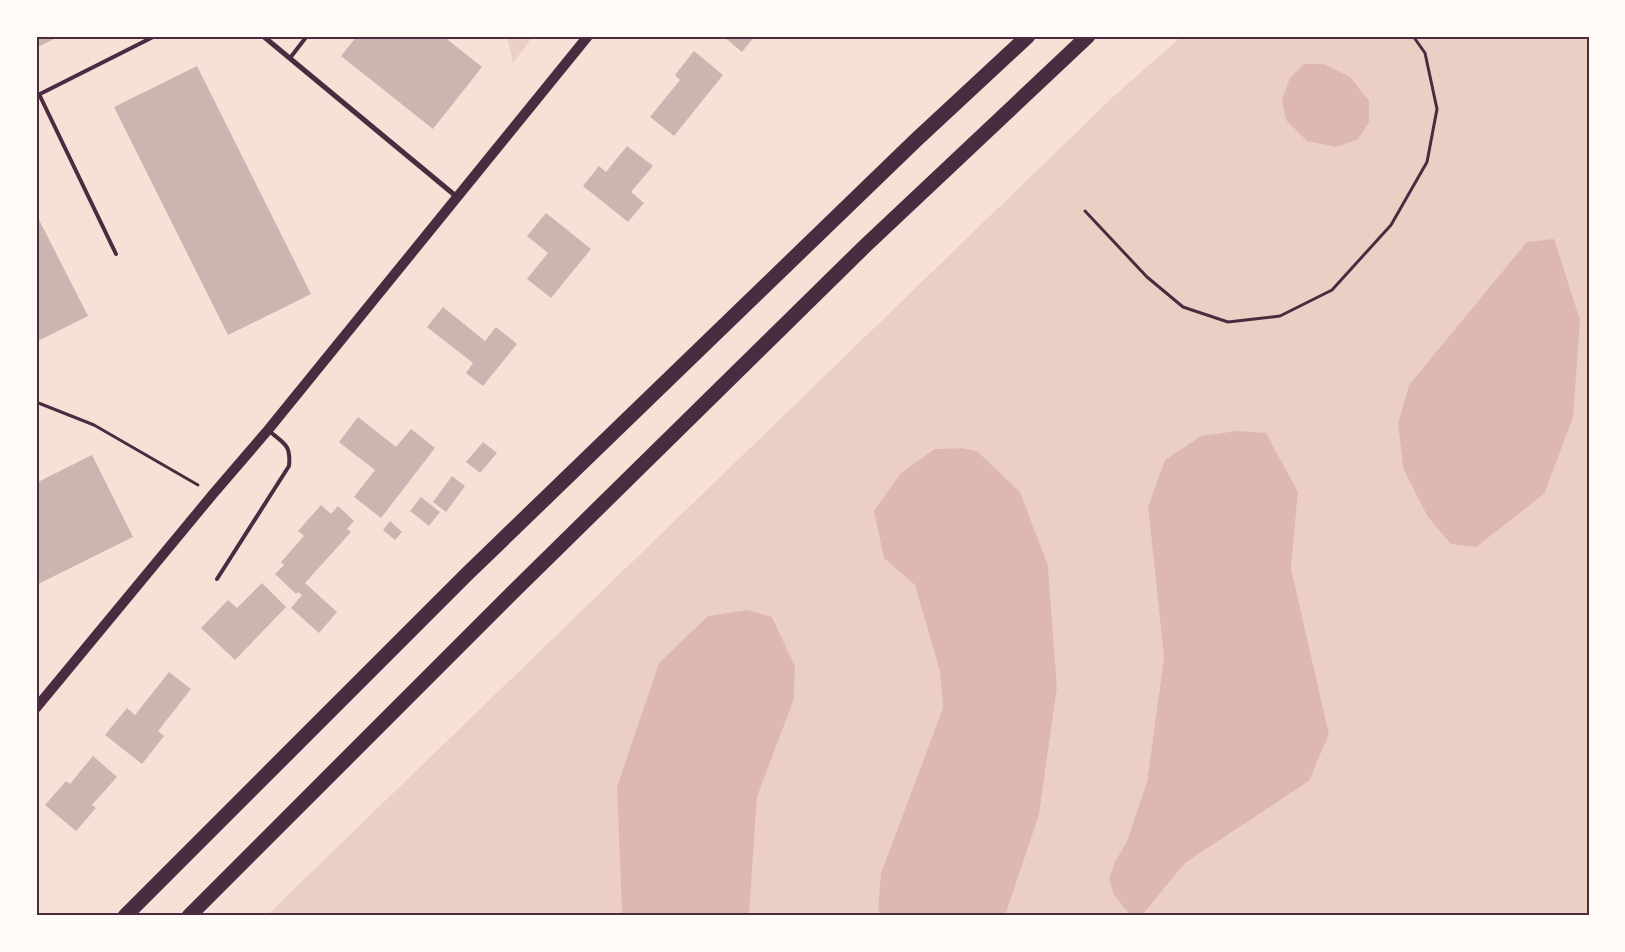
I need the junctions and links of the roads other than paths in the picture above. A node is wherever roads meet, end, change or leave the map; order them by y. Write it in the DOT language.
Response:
graph roads {
  1 [pos="155,36"];
  2 [pos="263,36"];
  3 [pos="307,36"];
  4 [pos="588,36"];
  5 [pos="1028,36"];
  6 [pos="1088,36"];
  7 [pos="290,58"];
  8 [pos="38,95"];
  9 [pos="457,197"];
  10 [pos="116,254"];
  11 [pos="268,430"];
  12 [pos="217,579"];
  13 [pos="36,708"];
  14 [pos="125,916"];
  15 [pos="189,916"];
  1 -- 8 [label="lane"];
  2 -- 7 [label="street"];
  3 -- 7 [label="lane"];
  4 -- 9 [label="main road"];
  5 -- 14 [label="highway"];
  6 -- 15 [label="highway"];
  7 -- 9 [label="street"];
  8 -- 10 [label="lane"];
  9 -- 11 [label="main road"];
  11 -- 12 [label="lane"];
  11 -- 13 [label="main road"];
}
